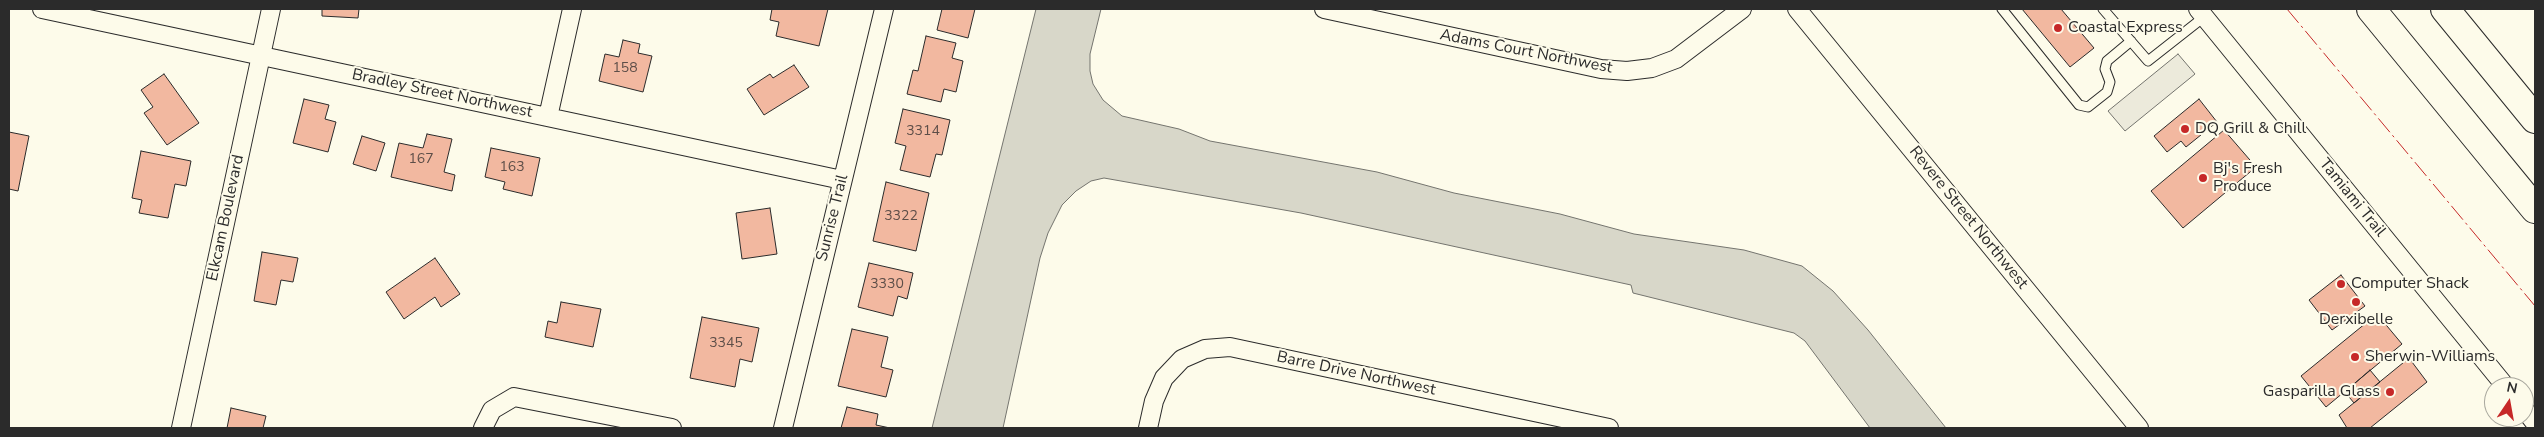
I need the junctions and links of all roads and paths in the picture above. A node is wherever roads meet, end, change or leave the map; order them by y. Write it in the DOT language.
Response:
graph roads {
  1 [pos="42,9"];
  2 [pos="271,9"];
  3 [pos="572,9"];
  4 [pos="884,9"];
  5 [pos="1324,9"];
  6 [pos="1742,9"];
  7 [pos="1797,9"];
  8 [pos="2002,9"];
  9 [pos="2103,9"];
  10 [pos="2372,9"];
  11 [pos="2445,9"];
  12 [pos="2201,13"];
  13 [pos="2131,40"];
  14 [pos="261,56"];
  15 [pos="548,117"];
  16 [pos="2535,119"];
  17 [pos="842,180"];
  18 [pos="2535,209"];
  19 [pos="2498,377"];
  20 [pos="180,428"];
  21 [pos="483,428"];
  22 [pos="672,428"];
  23 [pos="782,428"];
  24 [pos="1148,428"];
  25 [pos="1609,428"];
  26 [pos="2139,428"];
  1 -- 14 [label="street, Bradley Street Northwest"];
  2 -- 14 [label="street, Elkcam Boulevard"];
  3 -- 15 [label="street"];
  4 -- 17 [label="street, Sunrise Trail"];
  5 -- 6 [label="street, Adams Court Northwest"];
  7 -- 26 [label="street, Revere Street Northwest"];
  8 -- 13 [label="lane"];
  9 -- 13 [label="lane"];
  10 -- 18 [label="main road"];
  11 -- 16 [label="main road"];
  12 -- 13 [label="lane"];
  12 -- 19 [label="street, Tamiami Trail"];
  14 -- 15 [label="street, Bradley Street Northwest"];
  14 -- 20 [label="street, Elkcam Boulevard"];
  15 -- 17 [label="street, Bradley Street Northwest"];
  17 -- 23 [label="street, Sunrise Trail"];
  21 -- 22 [label="street"];
  24 -- 25 [label="street, Barre Drive Northwest"];
}
